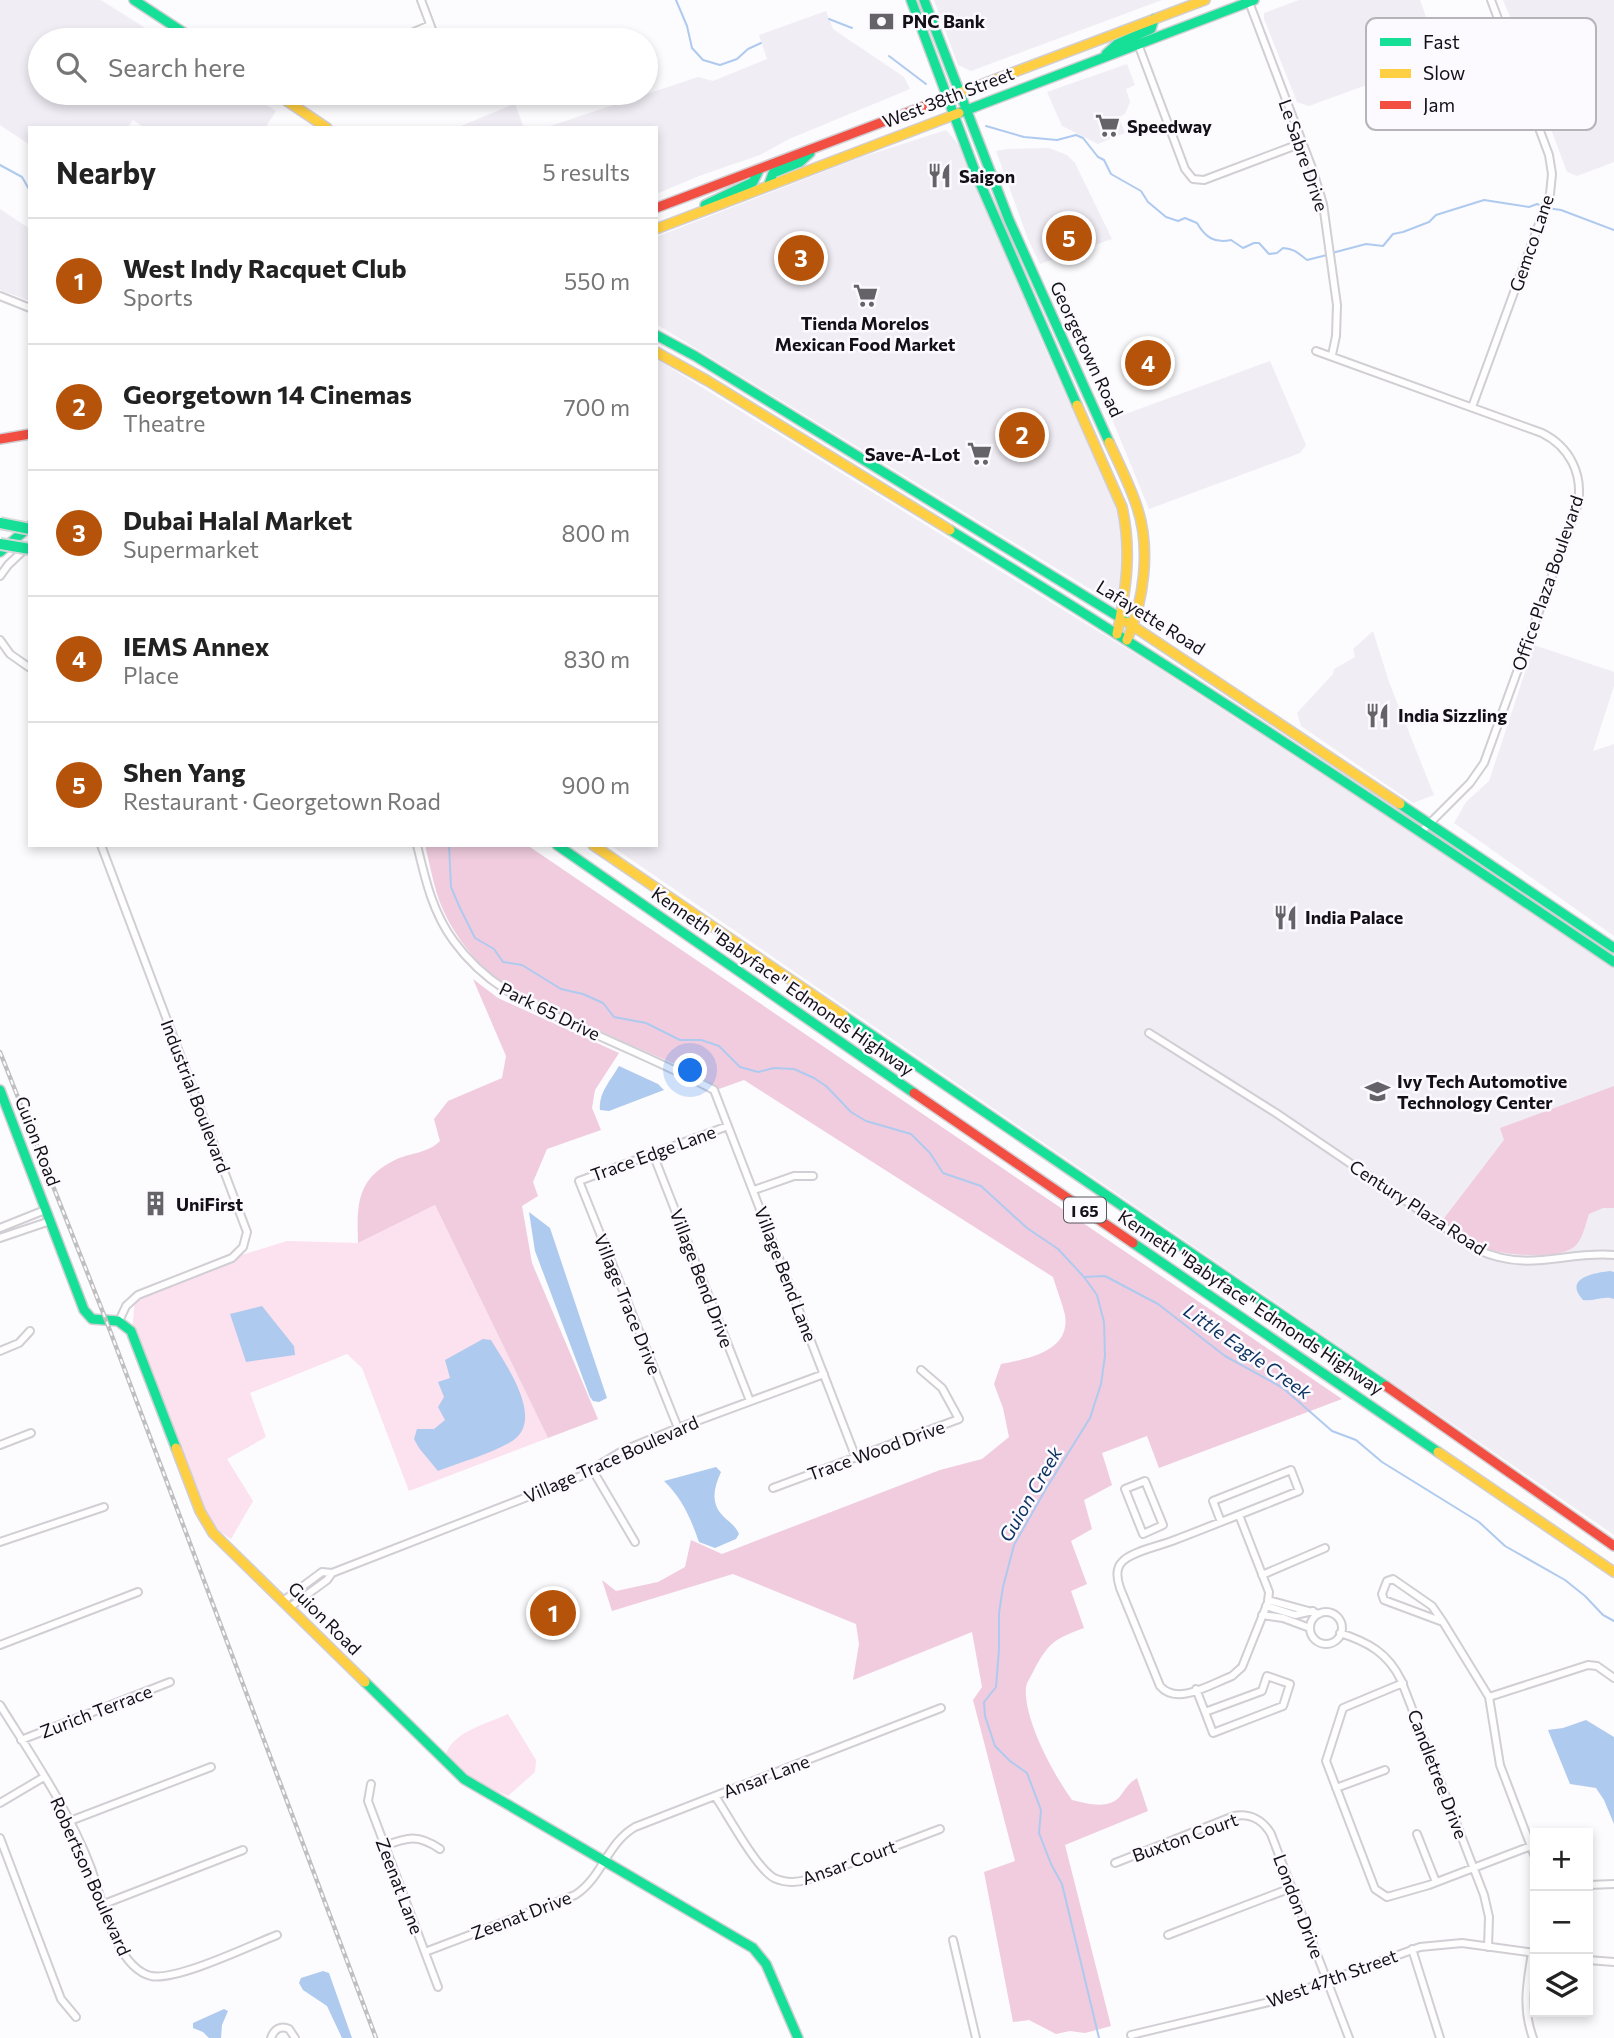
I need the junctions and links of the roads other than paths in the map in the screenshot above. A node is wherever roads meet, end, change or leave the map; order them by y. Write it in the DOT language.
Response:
graph roads {
  1 [pos="134,0"];
  2 [pos="421,0"];
  3 [pos="911,0"];
  4 [pos="924,0"];
  5 [pos="1205,0"];
  6 [pos="1491,0"];
  7 [pos="1250,1"];
  8 [pos="1498,18"];
  9 [pos="1154,19"];
  10 [pos="430,26"];
  11 [pos="177,28"];
  12 [pos="425,28"];
  13 [pos="1138,44"];
  14 [pos="1103,57"];
  15 [pos="960,94"];
  16 [pos="948,98"];
  17 [pos="294,105"];
  18 [pos="965,110"];
  19 [pos="954,114"];
  20 [pos="324,126"];
  21 [pos="1540,130"];
  22 [pos="1302,143"];
  23 [pos="813,150"];
  24 [pos="759,170"];
  25 [pos="769,184"];
  26 [pos="658,207"];
  27 [pos="698,213"];
  28 [pos="658,228"];
  29 [pos="0,296"];
  30 [pos="28,308"];
  31 [pos="658,336"];
  32 [pos="1317,351"];
  33 [pos="658,353"];
  34 [pos="1332,355"];
  35 [pos="1472,407"];
  36 [pos="28,434"];
  37 [pos="0,439"];
  38 [pos="0,523"];
  39 [pos="28,527"];
  40 [pos="28,529"];
  41 [pos="0,544"];
  42 [pos="28,547"];
  43 [pos="28,549"];
  44 [pos="0,552"];
  45 [pos="0,576"];
  46 [pos="1120,618"];
  47 [pos="1133,626"];
  48 [pos="1122,637"];
  49 [pos="0,640"];
  50 [pos="28,667"];
  51 [pos="1425,828"];
  52 [pos="102,847"];
  53 [pos="418,847"];
  54 [pos="560,847"];
  55 [pos="596,847"];
  56 [pos="1614,948"];
  57 [pos="1614,962"];
  58 [pos="1149,1033"];
  59 [pos="0,1090"];
  60 [pos="714,1090"];
  61 [pos="728,1126"];
  62 [pos="653,1154"];
  63 [pos="813,1176"];
  64 [pos="579,1181"];
  65 [pos="754,1191"];
  66 [pos="46,1209"];
  67 [pos="50,1221"];
  68 [pos="0,1228"];
  69 [pos="0,1238"];
  70 [pos="1614,1255"];
  71 [pos="120,1321"];
  72 [pos="30,1331"];
  73 [pos="0,1352"];
  74 [pos="921,1370"];
  75 [pos="824,1374"];
  76 [pos="750,1401"];
  77 [pos="678,1427"];
  78 [pos="32,1433"];
  79 [pos="0,1445"];
  80 [pos="856,1458"];
  81 [pos="592,1469"];
  82 [pos="773,1488"];
  83 [pos="104,1507"];
  84 [pos="1239,1515"];
  85 [pos="1221,1522"];
  86 [pos="1163,1525"];
  87 [pos="0,1542"];
  88 [pos="635,1542"];
  89 [pos="1169,1542"];
  90 [pos="1614,1546"];
  91 [pos="1325,1548"];
  92 [pos="1614,1572"];
  93 [pos="331,1573"];
  94 [pos="1262,1575"];
  95 [pos="138,1592"];
  96 [pos="1267,1603"];
  97 [pos="287,1604"];
  98 [pos="1316,1612"];
  99 [pos="1262,1615"];
  100 [pos="1443,1622"];
  101 [pos="1310,1628"];
  102 [pos="1340,1633"];
  103 [pos="0,1645"];
  104 [pos="1614,1678"];
  105 [pos="170,1682"];
  106 [pos="1403,1683"];
  107 [pos="1196,1689"];
  108 [pos="1489,1697"];
  109 [pos="0,1705"];
  110 [pos="941,1708"];
  111 [pos="1205,1713"];
  112 [pos="21,1740"];
  113 [pos="211,1767"];
  114 [pos="1385,1770"];
  115 [pos="44,1777"];
  116 [pos="371,1784"];
  117 [pos="1336,1788"];
  118 [pos="715,1796"];
  119 [pos="0,1803"];
  120 [pos="1256,1818"];
  121 [pos="70,1821"];
  122 [pos="940,1829"];
  123 [pos="1417,1834"];
  124 [pos="0,1838"];
  125 [pos="1530,1843"];
  126 [pos="384,1846"];
  127 [pos="1530,1846"];
  128 [pos="440,1849"];
  129 [pos="243,1850"];
  130 [pos="605,1862"];
  131 [pos="1115,1863"];
  132 [pos="1474,1868"];
  133 [pos="1436,1882"];
  134 [pos="1614,1884"];
  135 [pos="1593,1885"];
  136 [pos="1291,1888"];
  137 [pos="104,1904"];
  138 [pos="277,1935"];
  139 [pos="1168,1935"];
  140 [pos="953,1940"];
  141 [pos="1488,1947"];
  142 [pos="1412,1949"];
  143 [pos="425,1952"];
  144 [pos="1530,1952"];
  145 [pos="1534,1954"];
  146 [pos="1593,1960"];
  147 [pos="1614,1962"];
  148 [pos="1328,1981"];
  149 [pos="438,1987"];
  150 [pos="76,2017"];
  151 [pos="1131,2035"];
  152 [pos="271,2038"];
  153 [pos="295,2038"];
  154 [pos="798,2038"];
  155 [pos="976,2038"];
  156 [pos="1349,2038"];
  157 [pos="1440,2038"];
  158 [pos="1533,2038"];
  1 -- 11 [label="main road"];
  2 -- 10 [label="street"];
  3 -- 16 [label="main road, Georgetown Road"];
  4 -- 15 [label="main road, Georgetown Road"];
  5 -- 9 [label="main road, West 38th Street"];
  6 -- 8 [label="street, Gemco Lane"];
  7 -- 13 [label="main road, West 38th Street"];
  7 -- 22 [label="street, Le Sabre Drive"];
  9 -- 14 [label="main road"];
  9 -- 15 [label="main road, West 38th Street"];
  10 -- 12 [label="street"];
  13 -- 14 [label="main road, West 38th Street"];
  13 -- 22 [label="street"];
  14 -- 18 [label="main road, West 38th Street"];
  15 -- 16 [label="main road, West 38th Street"];
  15 -- 18 [label="main road, Georgetown Road"];
  16 -- 19 [label="main road, Georgetown Road"];
  16 -- 23 [label="main road, West 38th Street"];
  17 -- 20 [label="main road"];
  18 -- 19 [label="main road, West 38th Street"];
  18 -- 47 [label="main road, Georgetown Road"];
  19 -- 25 [label="main road, West 38th Street"];
  19 -- 46 [label="main road, Georgetown Road"];
  21 -- 35 [label="street, Gemco Lane"];
  22 -- 34 [label="street, Le Sabre Drive"];
  23 -- 24 [label="main road, West 38th Street"];
  23 -- 25 [label="main road"];
  24 -- 26 [label="main road, West 38th Street"];
  24 -- 27 [label="main road"];
  25 -- 27 [label="main road, West 38th Street"];
  27 -- 28 [label="main road, West 38th Street"];
  29 -- 30 [label="street"];
  31 -- 46 [label="main road, Lafayette Road"];
  32 -- 34 [label="street, Office Plaza Boulevard"];
  33 -- 48 [label="main road, Lafayette Road"];
  34 -- 35 [label="street, Office Plaza Boulevard"];
  35 -- 51 [label="street, Office Plaza Boulevard"];
  36 -- 37 [label="main road"];
  38 -- 39 [label="main road, bridge"];
  40 -- 44 [label="main road"];
  41 -- 42 [label="main road, bridge"];
  43 -- 45 [label="street"];
  46 -- 47 [label="main road, Lafayette Road"];
  46 -- 48 [label="main road, Georgetown Road"];
  47 -- 48 [label="main road, Georgetown Road"];
  47 -- 51 [label="main road, Lafayette Road"];
  48 -- 51 [label="main road, Lafayette Road"];
  49 -- 50 [label="street"];
  51 -- 56 [label="main road, Lafayette Road"];
  51 -- 57 [label="main road, Lafayette Road"];
  52 -- 71 [label="street, Industrial Boulevard"];
  53 -- 60 [label="street, Park 65 Drive"];
  54 -- 92 [label="main road, Kenneth \"Babyface\" Edmonds Highway / I 65"];
  55 -- 90 [label="main road, Kenneth \"Babyface\" Edmonds Highway / I 65"];
  58 -- 70 [label="street, Century Plaza Road"];
  59 -- 66 [label="main road, Guion Road"];
  60 -- 61 [label="street, Village Bend Lane"];
  61 -- 62 [label="street, Trace Edge Lane"];
  61 -- 65 [label="street, Village Bend Lane"];
  62 -- 64 [label="street, Trace Edge Lane"];
  62 -- 76 [label="street, Village Bend Drive"];
  63 -- 65 [label="street"];
  64 -- 77 [label="street, Village Trace Drive"];
  65 -- 75 [label="street, Village Bend Lane"];
  66 -- 67 [label="main road, Guion Road"];
  66 -- 68 [label="street"];
  67 -- 69 [label="street"];
  67 -- 71 [label="main road, Guion Road"];
  71 -- 97 [label="main road, Guion Road"];
  72 -- 73 [label="street"];
  74 -- 80 [label="street, Trace Wood Drive"];
  75 -- 76 [label="street, Village Trace Boulevard"];
  75 -- 80 [label="street, Village Bend Lane"];
  76 -- 77 [label="street, Village Trace Boulevard"];
  77 -- 81 [label="street, Village Trace Boulevard"];
  78 -- 79 [label="street"];
  80 -- 82 [label="street, Trace Wood Drive"];
  81 -- 88 [label="street"];
  81 -- 93 [label="street, Village Trace Boulevard"];
  83 -- 87 [label="street"];
  84 -- 85 [label="street"];
  84 -- 85 [label="street"];
  84 -- 94 [label="street"];
  85 -- 89 [label="street"];
  86 -- 86 [label="street"];
  86 -- 89 [label="street"];
  89 -- 107 [label="street"];
  91 -- 94 [label="street"];
  93 -- 97 [label="street, Village Trace Boulevard"];
  93 -- 97 [label="street"];
  94 -- 96 [label="street"];
  95 -- 103 [label="street"];
  96 -- 98 [label="street, Candletree Drive"];
  96 -- 99 [label="street"];
  97 -- 130 [label="main road, Guion Road"];
  98 -- 101 [label="street"];
  98 -- 102 [label="street, Candletree Drive"];
  99 -- 101 [label="street, Candletree Drive"];
  99 -- 107 [label="street"];
  100 -- 100 [label="street"];
  100 -- 108 [label="street"];
  101 -- 102 [label="street, Candletree Drive"];
  102 -- 106 [label="street, Candletree Drive"];
  104 -- 108 [label="street"];
  105 -- 112 [label="street, Zurich Terrace"];
  106 -- 117 [label="street"];
  106 -- 132 [label="street, Candletree Drive"];
  107 -- 111 [label="street"];
  108 -- 125 [label="street"];
  109 -- 112 [label="street, Robertson Boulevard"];
  110 -- 118 [label="street, Ansar Lane"];
  111 -- 111 [label="street"];
  112 -- 115 [label="street, Robertson Boulevard"];
  113 -- 121 [label="street"];
  114 -- 117 [label="street"];
  115 -- 119 [label="street"];
  115 -- 121 [label="street, Robertson Boulevard"];
  116 -- 126 [label="street, Zeenat Lane"];
  117 -- 133 [label="street"];
  118 -- 122 [label="street, Ansar Court"];
  118 -- 130 [label="street, Ansar Lane"];
  120 -- 131 [label="street, Buxton Court"];
  120 -- 136 [label="street, London Drive"];
  121 -- 137 [label="street, Robertson Boulevard"];
  123 -- 133 [label="street"];
  124 -- 150 [label="street"];
  126 -- 128 [label="street"];
  126 -- 143 [label="street, Zeenat Lane"];
  127 -- 132 [label="street"];
  129 -- 137 [label="street"];
  130 -- 143 [label="street, Zeenat Drive"];
  130 -- 154 [label="main road, Guion Road"];
  132 -- 133 [label="street"];
  132 -- 141 [label="street, Candletree Drive"];
  134 -- 135 [label="street"];
  136 -- 139 [label="street"];
  136 -- 148 [label="street, London Drive"];
  137 -- 138 [label="street, Robertson Boulevard"];
  140 -- 155 [label="street"];
  141 -- 142 [label="street, West 47th Street"];
  141 -- 144 [label="street, West 47th Street"];
  142 -- 148 [label="street, West 47th Street"];
  142 -- 157 [label="street"];
  143 -- 149 [label="street, Zeenat Lane"];
  145 -- 158 [label="street"];
  146 -- 147 [label="street"];
  148 -- 151 [label="street, West 47th Street"];
  148 -- 156 [label="street, London Drive"];
  152 -- 153 [label="street"];
}
